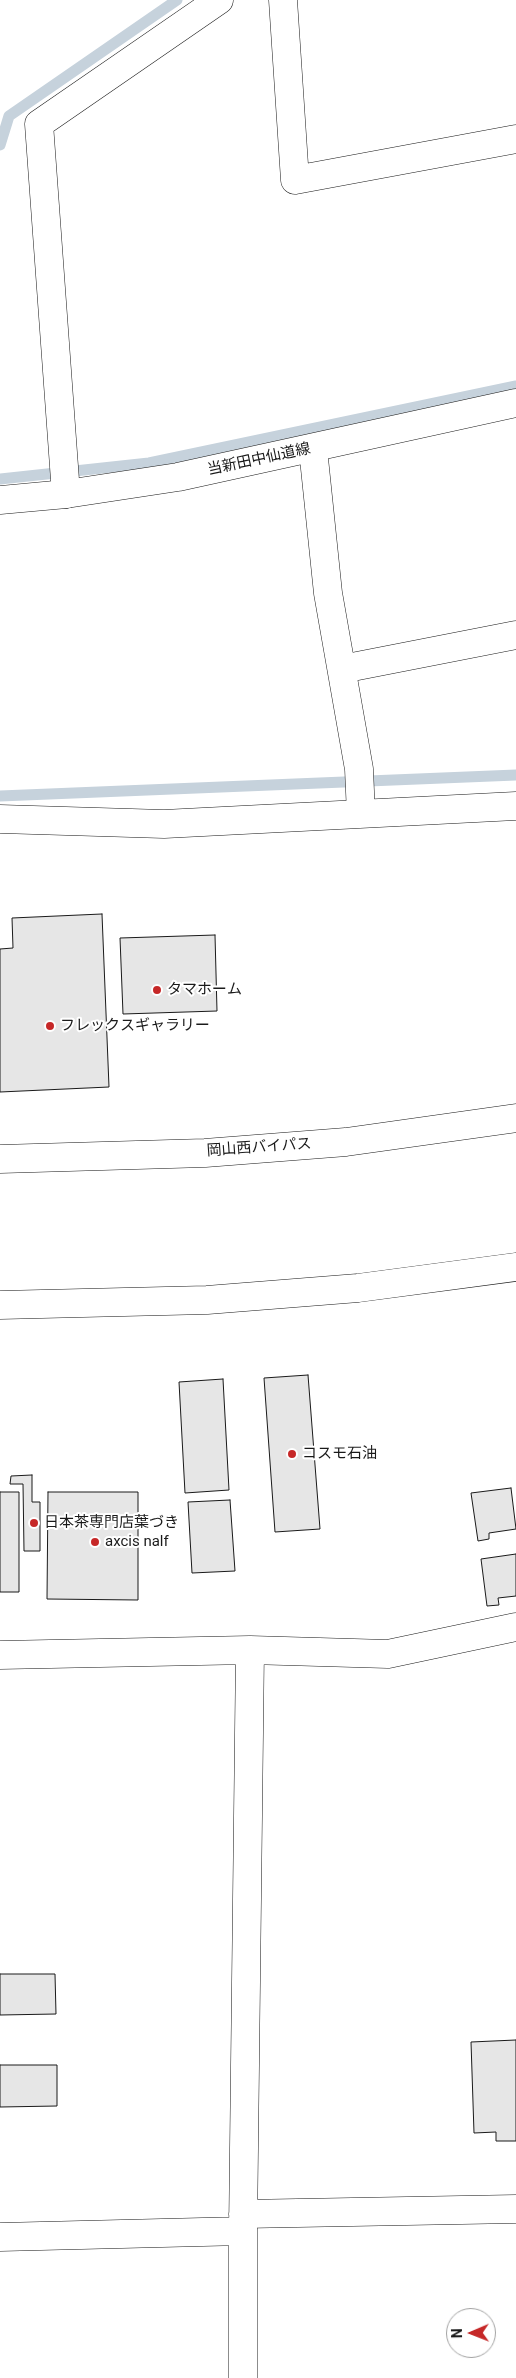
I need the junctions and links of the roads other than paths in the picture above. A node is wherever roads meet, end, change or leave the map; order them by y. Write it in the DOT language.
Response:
graph roads {
  1 [pos="219,0"];
  2 [pos="283,0"];
  3 [pos="516,139"];
  4 [pos="516,403"];
  5 [pos="313,448"];
  6 [pos="65,479"];
  7 [pos="0,500"];
  8 [pos="516,635"];
  9 [pos="342,670"];
  10 [pos="362,805"];
  11 [pos="516,806"];
  12 [pos="0,819"];
  13 [pos="516,1118"];
  14 [pos="0,1159"];
  15 [pos="516,1267"];
  16 [pos="0,1305"];
  17 [pos="516,1627"];
  18 [pos="250,1650"];
  19 [pos="0,1655"];
  20 [pos="516,2209"];
  21 [pos="243,2223"];
  22 [pos="0,2237"];
  23 [pos="243,2378"];
  1 -- 6 [label="main road"];
  2 -- 3 [label="main road"];
  4 -- 5 [label="main road, 当新田中仙道線"];
  5 -- 6 [label="main road, 当新田中仙道線"];
  5 -- 9 [label="main road"];
  6 -- 7 [label="main road, 当新田中仙道線"];
  8 -- 9 [label="main road"];
  9 -- 10 [label="main road"];
  10 -- 11 [label="main road"];
  10 -- 12 [label="main road"];
  13 -- 14 [label="main road, 岡山西バイパス"];
  15 -- 16 [label="main road"];
  17 -- 18 [label="main road"];
  18 -- 19 [label="main road"];
  18 -- 21 [label="main road"];
  20 -- 21 [label="main road"];
  21 -- 22 [label="main road"];
  21 -- 23 [label="main road"];
}
